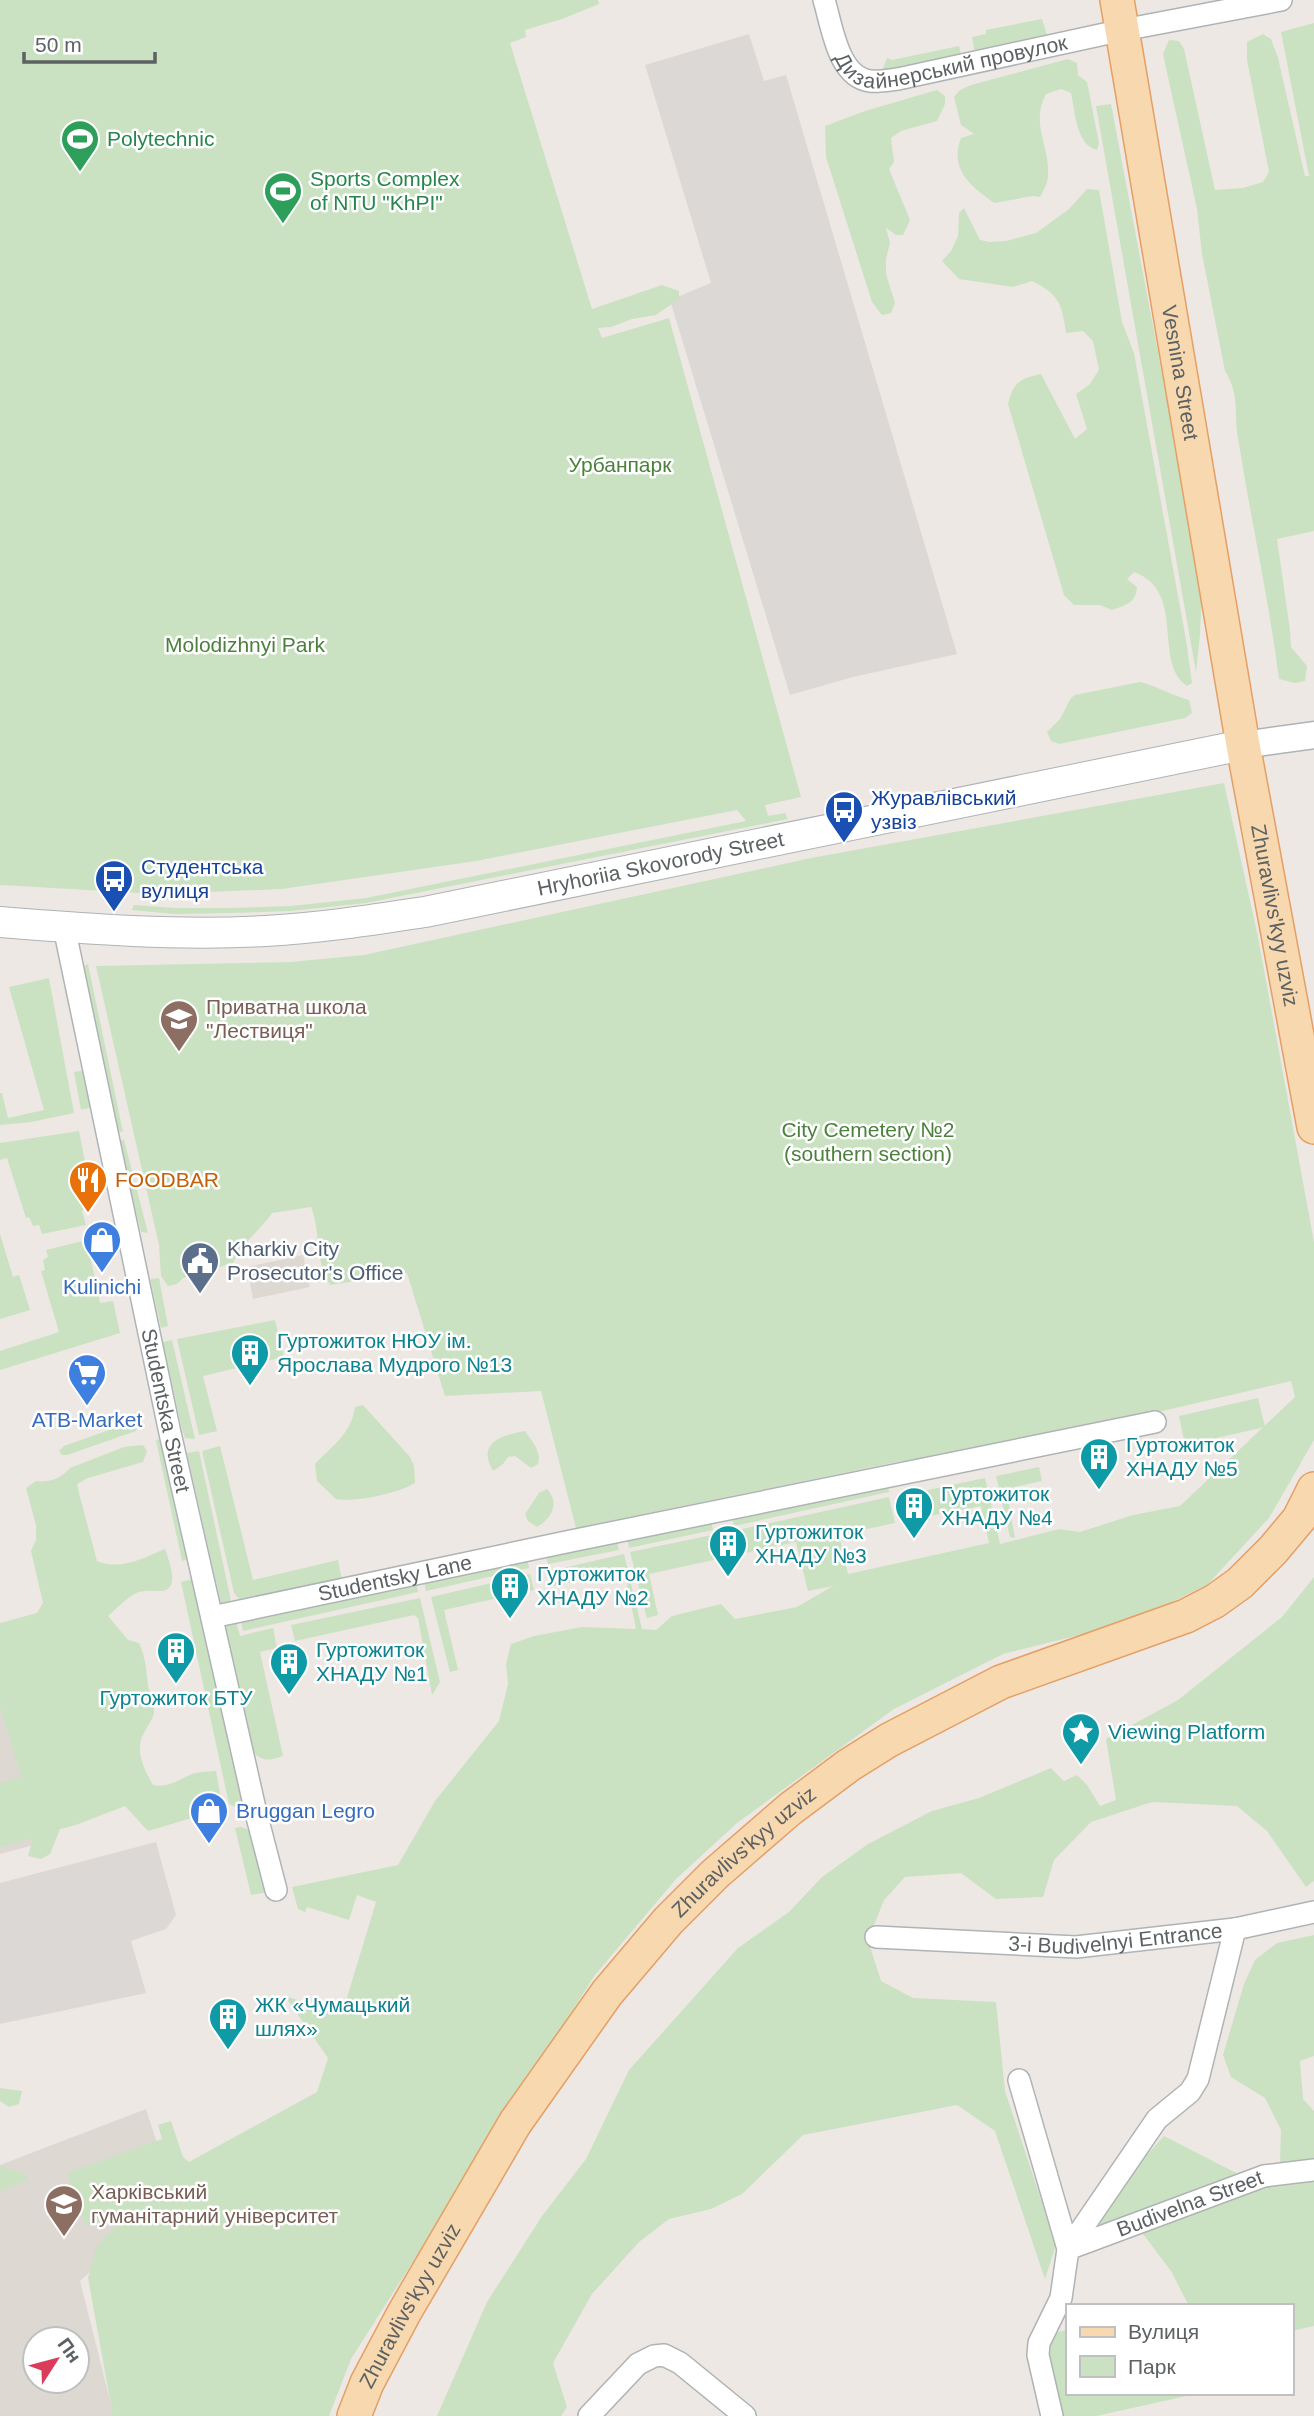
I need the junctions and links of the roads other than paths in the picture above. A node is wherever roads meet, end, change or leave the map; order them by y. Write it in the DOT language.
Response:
graph roads {
  1 [pos="824,0"];
  2 [pos="1281,0"];
  3 [pos="1120,15"];
  4 [pos="1314,735"];
  5 [pos="1243,745"];
  6 [pos="0,922"];
  7 [pos="64,927"];
  8 [pos="1314,1127"];
  9 [pos="1155,1422"];
  10 [pos="1314,1489"];
  11 [pos="212,1617"];
  12 [pos="276,1890"];
  13 [pos="1314,1912"];
  14 [pos="1235,1930"];
  15 [pos="876,1937"];
  16 [pos="1019,2080"];
  17 [pos="1314,2169"];
  18 [pos="1068,2249"];
  19 [pos="354,2416"];
  20 [pos="589,2416"];
  21 [pos="745,2416"];
  22 [pos="1052,2416"];
  1 -- 3 [label="street, Дизайнерський провулок"];
  2 -- 3 [label="street, Дизайнерський провулок"];
  3 -- 5 [label="main road, Vesnina Street"];
  4 -- 5 [label="street, Hryhoriia Skovorody Street"];
  5 -- 7 [label="main road, Hryhoriia Skovorody Street"];
  5 -- 8 [label="main road, Zhuravlivs'kyy uzviz"];
  6 -- 7 [label="main road, Hryhoriia Skovorody Street"];
  7 -- 11 [label="street, Studentska Street"];
  9 -- 11 [label="street, Studentsky Lane"];
  10 -- 19 [label="main road, Zhuravlivs'kyy uzviz"];
  11 -- 12 [label="street, Studentska Street"];
  13 -- 14 [label="street"];
  14 -- 15 [label="street, 3-i Budivelnyi Entrance"];
  14 -- 18 [label="street, 3-i Budivelnyi Entrance"];
  16 -- 18 [label="street"];
  17 -- 18 [label="street, Budivelna Street"];
  18 -- 22 [label="street"];
  20 -- 21 [label="street"];
}
